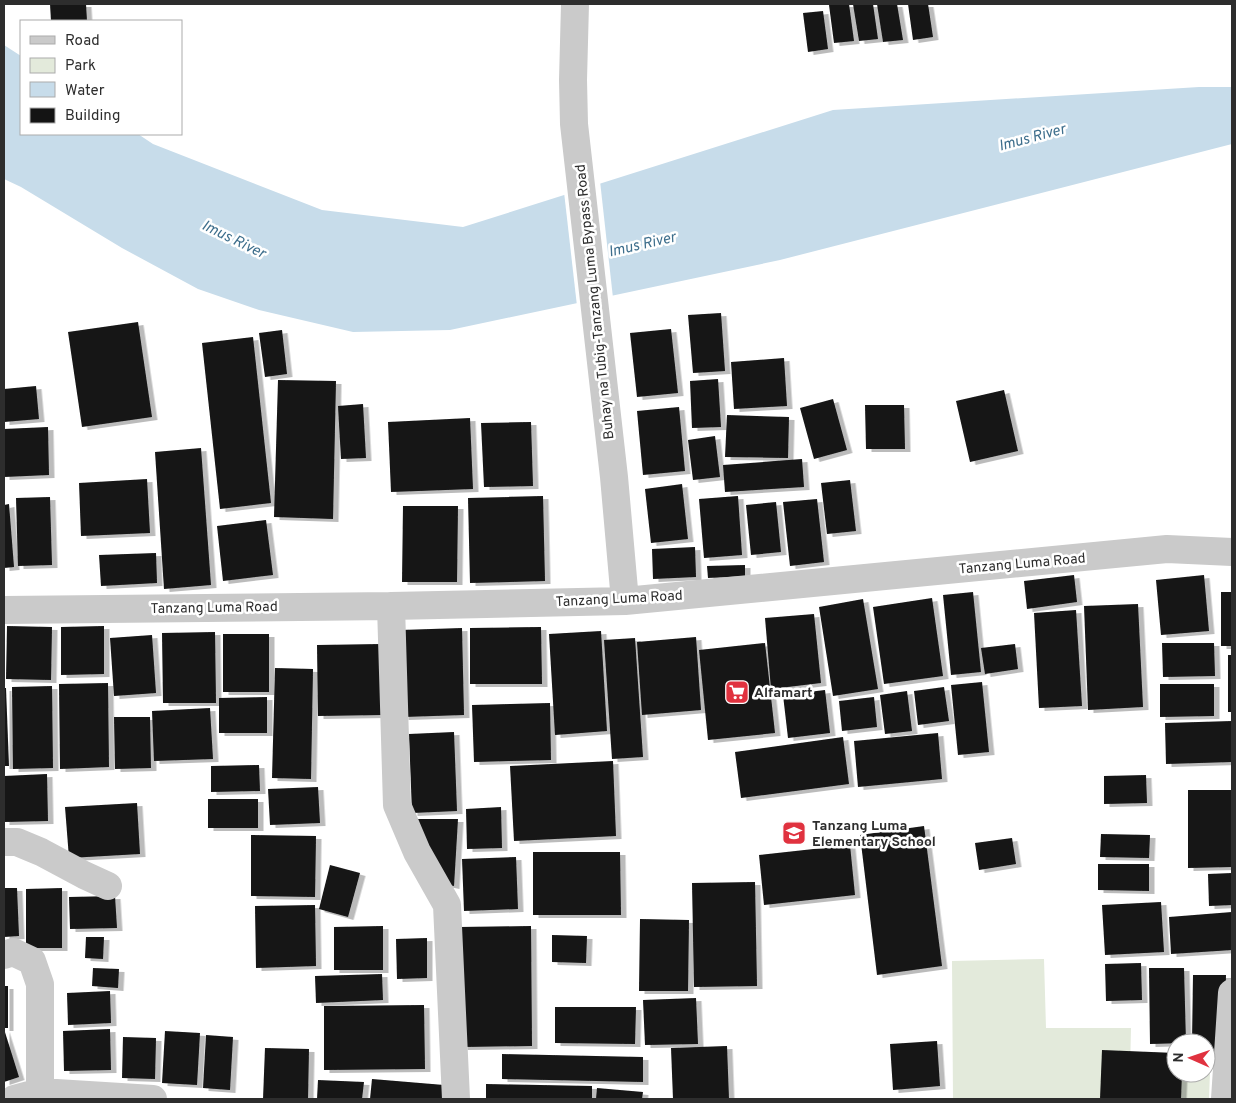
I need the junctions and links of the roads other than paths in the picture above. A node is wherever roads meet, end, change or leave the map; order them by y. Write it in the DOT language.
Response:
graph roads {
  1 [pos="575,4"];
  2 [pos="1232,552"];
  3 [pos="625,601"];
  4 [pos="391,606"];
  5 [pos="4,610"];
  6 [pos="4,842"];
  7 [pos="108,886"];
  8 [pos="4,955"];
  9 [pos="1232,993"];
  10 [pos="40,1092"];
  11 [pos="14,1099"];
  12 [pos="153,1099"];
  13 [pos="456,1099"];
  14 [pos="1225,1099"];
  1 -- 3 [label="street, Buhay na Tubig-Tanzang Luma Bypass Road"];
  2 -- 3 [label="street, Tanzang Luma Road"];
  3 -- 4 [label="street, Tanzang Luma Road"];
  4 -- 5 [label="street, Tanzang Luma Road"];
  4 -- 13 [label="street"];
  6 -- 7 [label="street"];
  8 -- 10 [label="street"];
  9 -- 14 [label="street"];
  10 -- 11 [label="street"];
  10 -- 12 [label="street"];
}
